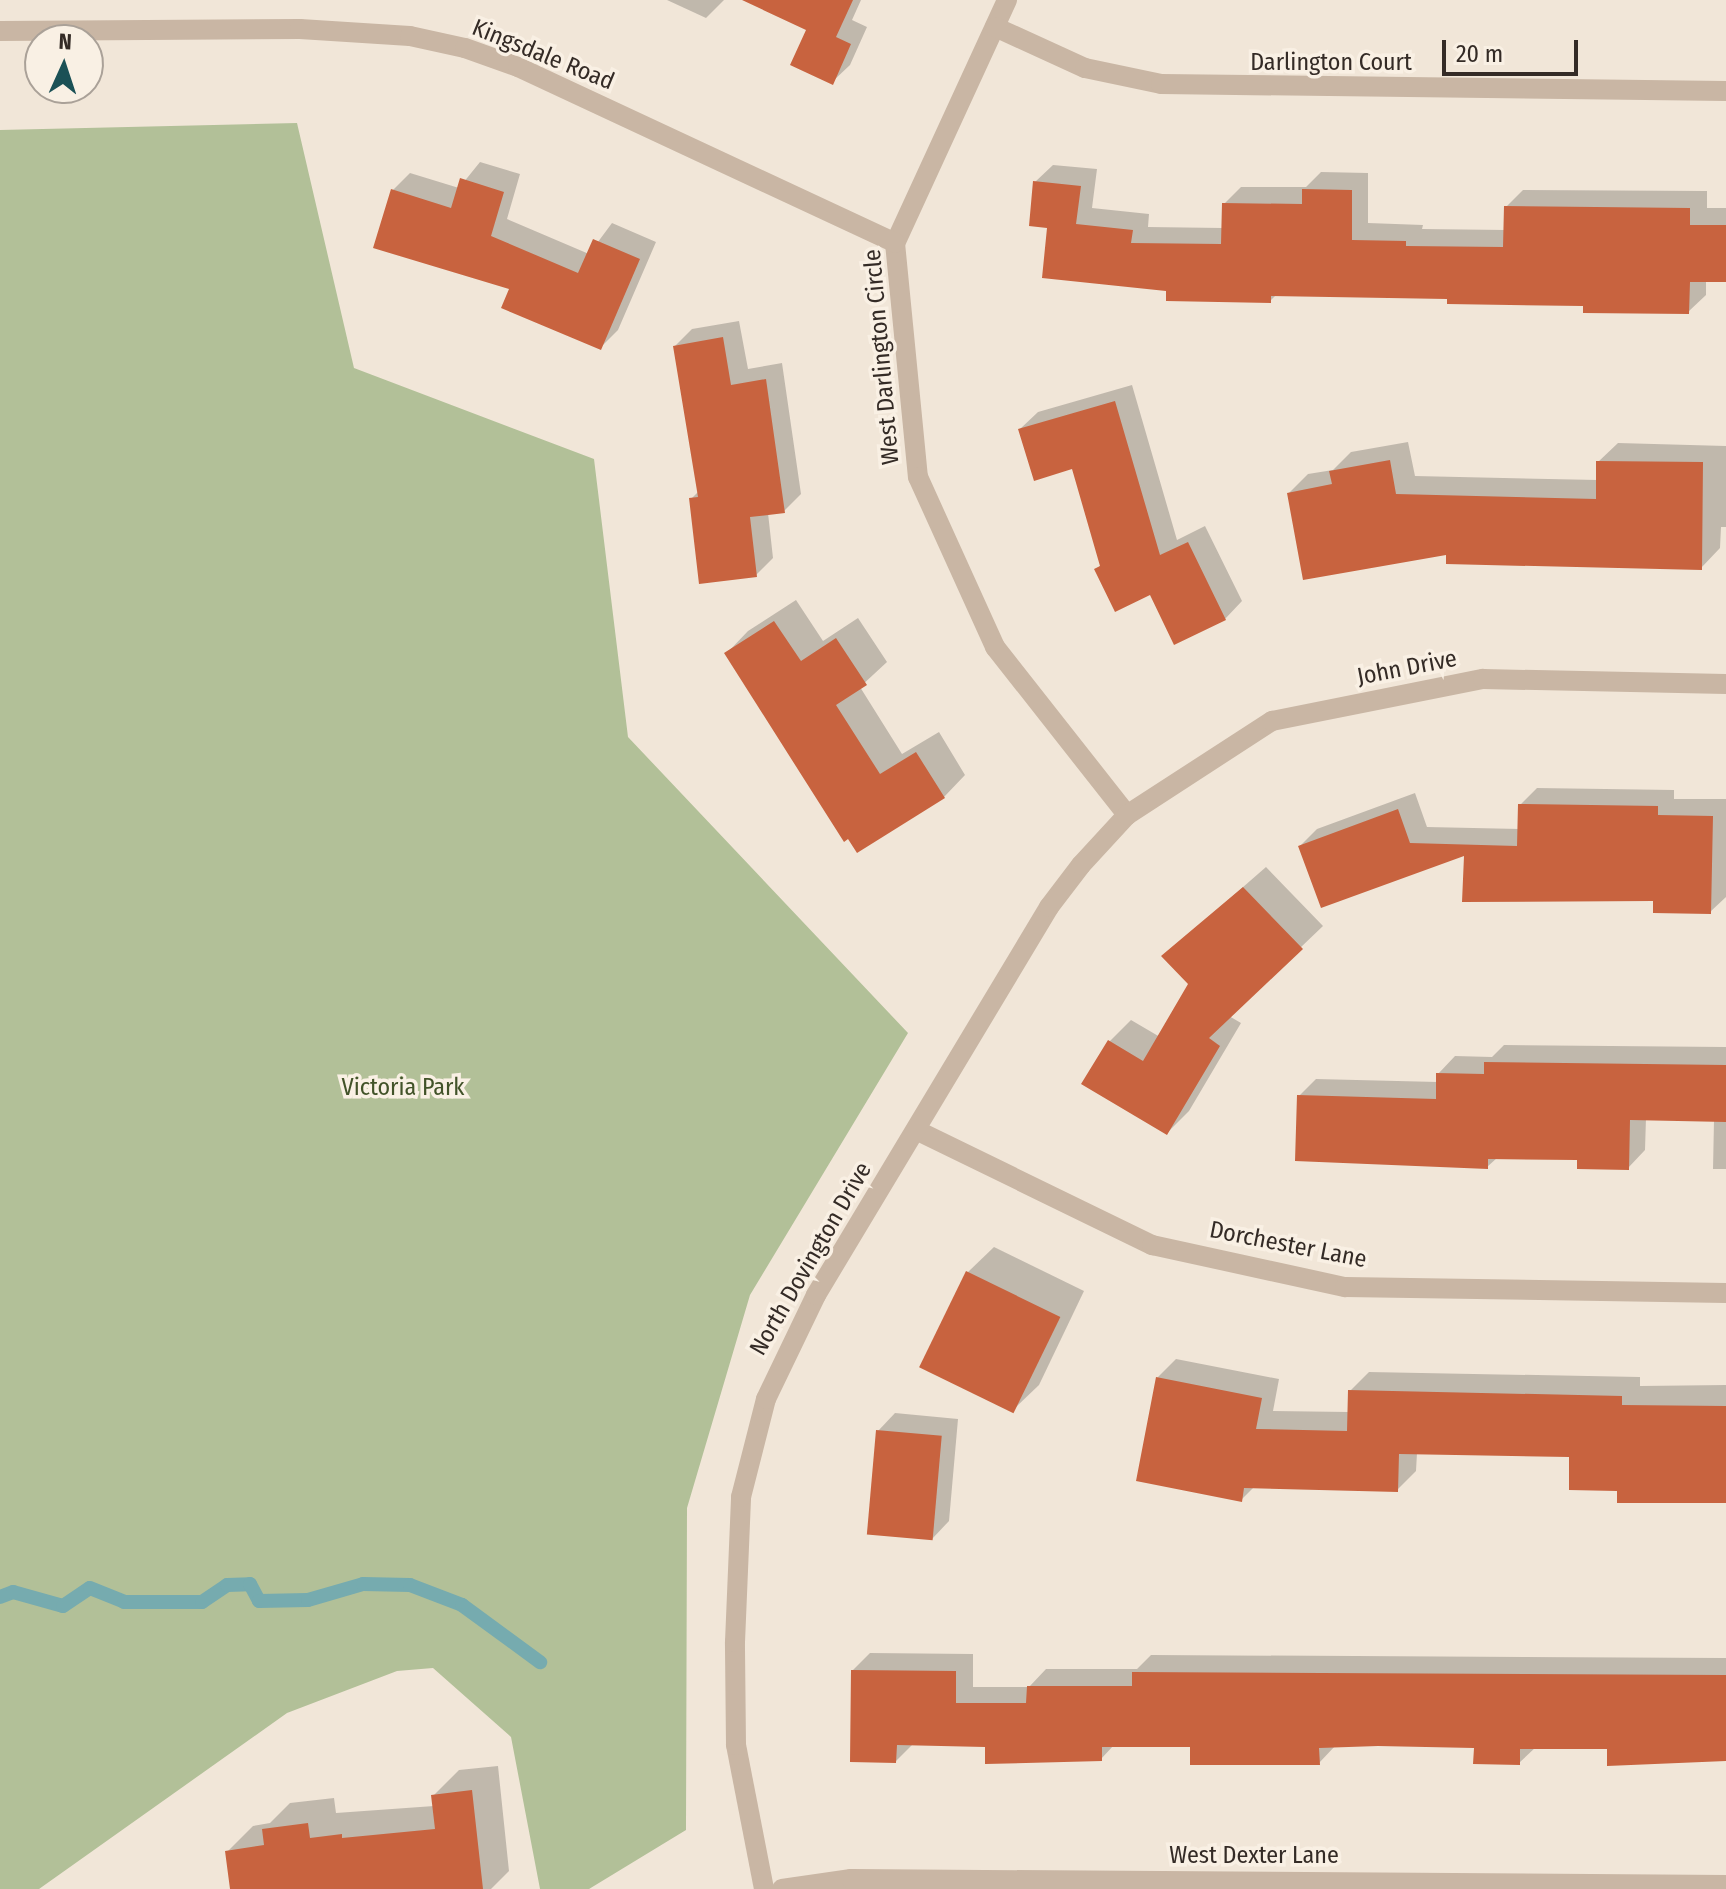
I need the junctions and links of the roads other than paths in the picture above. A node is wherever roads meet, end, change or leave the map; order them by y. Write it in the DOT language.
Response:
graph roads {
  1 [pos="1007,0"];
  2 [pos="995,27"];
  3 [pos="0,31"];
  4 [pos="1726,91"];
  5 [pos="895,243"];
  6 [pos="1726,684"];
  7 [pos="1127,815"];
  8 [pos="916,1130"];
  9 [pos="1726,1293"];
  10 [pos="1726,1885"];
  11 [pos="764,1889"];
  12 [pos="782,1889"];
  1 -- 2 [label="street, West Darlington Circle"];
  2 -- 4 [label="street, Darlington Court"];
  2 -- 5 [label="street, West Darlington Circle"];
  3 -- 5 [label="street, Kingsdale Road"];
  5 -- 7 [label="street, West Darlington Circle"];
  6 -- 7 [label="street, John Drive"];
  7 -- 8 [label="street, North Dovington Drive"];
  8 -- 9 [label="street, Dorchester Lane"];
  8 -- 11 [label="street, North Dovington Drive"];
  10 -- 12 [label="street, West Dexter Lane"];
}
